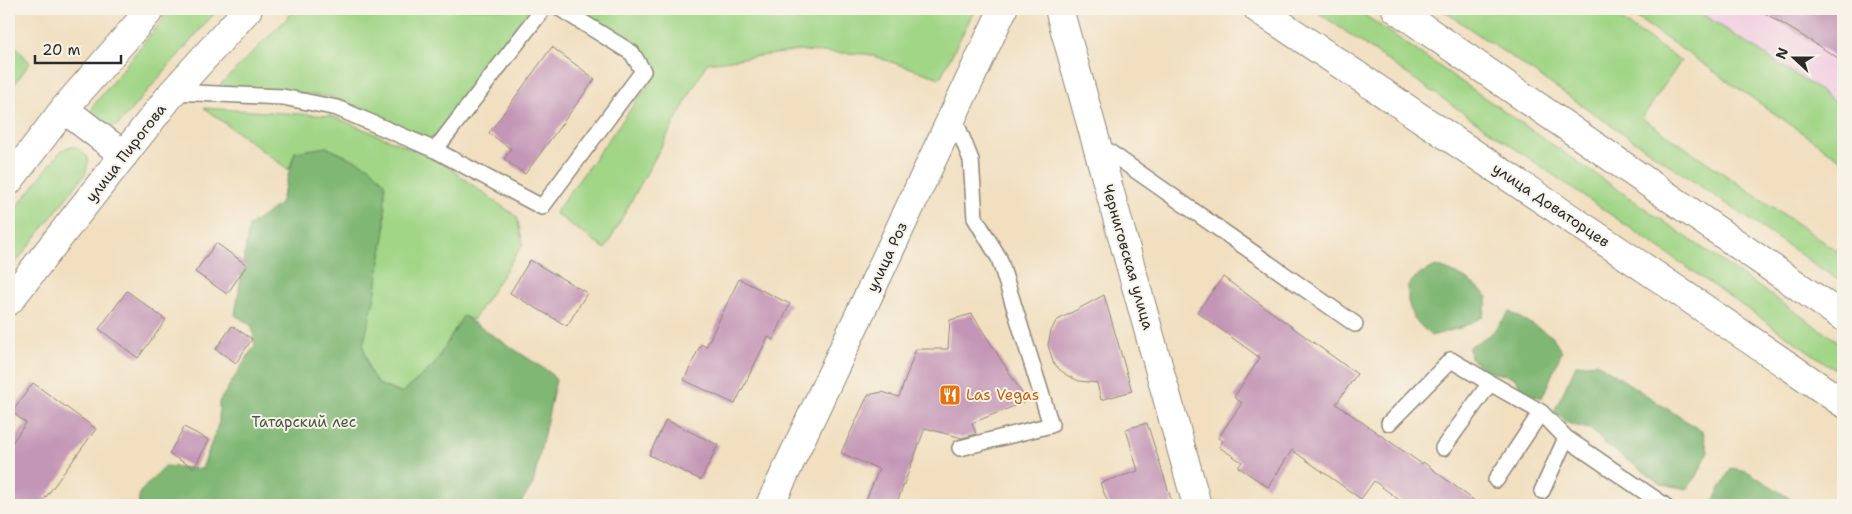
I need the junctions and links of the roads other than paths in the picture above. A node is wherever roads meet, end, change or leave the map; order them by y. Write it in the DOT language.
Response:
graph roads {
  1 [pos="151,9"];
  2 [pos="248,9"];
  3 [pos="543,9"];
  4 [pos="560,9"];
  5 [pos="1003,9"];
  6 [pos="1058,9"];
  7 [pos="1258,9"];
  8 [pos="1396,9"];
  9 [pos="173,92"];
  10 [pos="64,109"];
  11 [pos="953,115"];
  12 [pos="1096,142"];
  13 [pos="435,150"];
  14 [pos="124,155"];
  15 [pos="9,181"];
  16 [pos="9,301"];
  17 [pos="1843,317"];
  18 [pos="1355,324"];
  19 [pos="1490,383"];
  20 [pos="1843,403"];
  21 [pos="1541,412"];
  22 [pos="1389,423"];
  23 [pos="1566,438"];
  24 [pos="960,448"];
  25 [pos="1443,448"];
  26 [pos="1496,480"];
  27 [pos="1542,491"];
  28 [pos="770,505"];
  29 [pos="1197,505"];
  30 [pos="1664,505"];
  1 -- 10 [label="main road"];
  2 -- 9 [label="main road, улица Пирогова"];
  3 -- 13 [label="lane"];
  4 -- 13 [label="lane"];
  5 -- 11 [label="main road, улица Роз"];
  6 -- 12 [label="main road, Черниговская улица"];
  7 -- 20 [label="main road, улица Доваторцев"];
  8 -- 17 [label="main road"];
  9 -- 13 [label="lane"];
  9 -- 14 [label="main road, улица Пирогова"];
  10 -- 14 [label="main road"];
  10 -- 15 [label="main road"];
  11 -- 24 [label="lane"];
  11 -- 28 [label="main road, улица Роз"];
  12 -- 18 [label="lane"];
  12 -- 29 [label="main road, Черниговская улица"];
  14 -- 16 [label="main road, улица Пирогова"];
  19 -- 21 [label="lane"];
  19 -- 22 [label="lane"];
  19 -- 25 [label="lane"];
  21 -- 23 [label="lane"];
  21 -- 26 [label="lane"];
  23 -- 27 [label="lane"];
  23 -- 30 [label="lane"];
}
